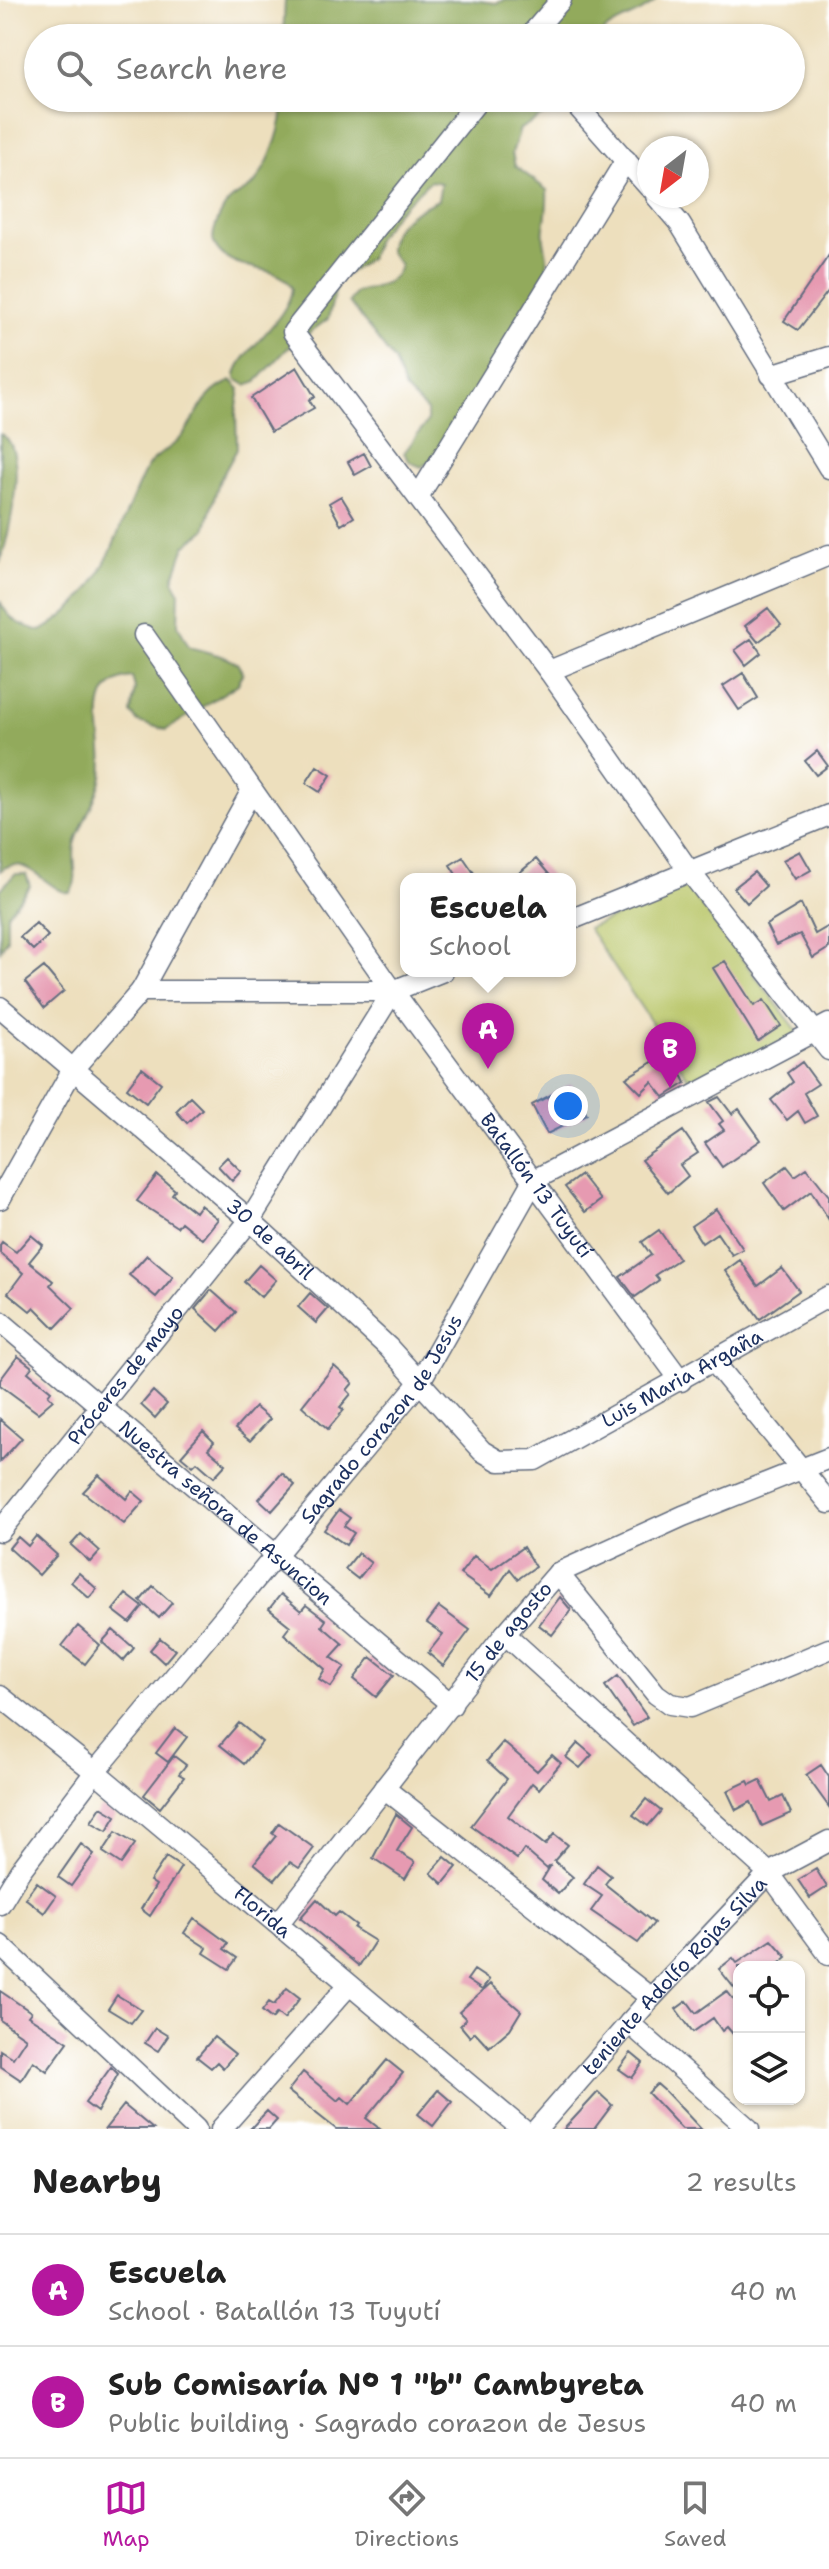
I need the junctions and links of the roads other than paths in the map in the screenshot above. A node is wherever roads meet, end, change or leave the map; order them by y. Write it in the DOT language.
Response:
graph roads {
  1 [pos="561,0"];
  2 [pos="540,24"];
  3 [pos="469,112"];
  4 [pos="583,112"];
  5 [pos="626,160"];
  6 [pos="637,173"];
  7 [pos="666,208"];
  8 [pos="829,357"];
  9 [pos="771,375"];
  10 [pos="829,468"];
  11 [pos="418,497"];
  12 [pos="829,555"];
  13 [pos="144,635"];
  14 [pos="549,671"];
  15 [pos="252,790"];
  16 [pos="829,815"];
  17 [pos="690,872"];
  18 [pos="576,918"];
  19 [pos="428,977"];
  20 [pos="141,991"];
  21 [pos="393,991"];
  22 [pos="0,1007"];
  23 [pos="822,1027"];
  24 [pos="829,1050"];
  25 [pos="73,1069"];
  26 [pos="534,1180"];
  27 [pos="0,1199"];
  28 [pos="250,1220"];
  29 [pos="829,1296"];
  30 [pos="0,1321"];
  31 [pos="714,1362"];
  32 [pos="681,1381"];
  33 [pos="419,1383"];
  34 [pos="101,1406"];
  35 [pos="829,1458"];
  36 [pos="535,1460"];
  37 [pos="801,1469"];
  38 [pos="829,1503"];
  39 [pos="0,1531"];
  40 [pos="274,1554"];
  41 [pos="558,1573"];
  42 [pos="505,1634"];
  43 [pos="829,1649"];
  44 [pos="0,1696"];
  45 [pos="452,1705"];
  46 [pos="95,1772"];
  47 [pos="384,1788"];
  48 [pos="829,1841"];
  49 [pos="769,1873"];
  50 [pos="0,1904"];
  51 [pos="278,1924"];
  52 [pos="0,1945"];
  53 [pos="829,1955"];
  54 [pos="349,1985"];
  55 [pos="651,1998"];
  56 [pos="629,2023"];
  57 [pos="196,2129"];
  58 [pos="221,2129"];
  59 [pos="522,2129"];
  60 [pos="537,2129"];
  61 [pos="749,2129"];
  1 -- 2 [label="street"];
  3 -- 11 [label="street"];
  4 -- 5 [label="street"];
  5 -- 6 [label="street"];
  5 -- 11 [label="street"];
  7 -- 9 [label="street"];
  8 -- 9 [label="street"];
  9 -- 10 [label="street"];
  11 -- 14 [label="street"];
  12 -- 14 [label="street"];
  13 -- 15 [label="street, Batallón 13 Tuyutí"];
  14 -- 17 [label="street"];
  15 -- 20 [label="street"];
  15 -- 21 [label="street, Batallón 13 Tuyutí"];
  16 -- 17 [label="street"];
  17 -- 18 [label="street"];
  17 -- 23 [label="street"];
  19 -- 21 [label="street"];
  20 -- 21 [label="street"];
  20 -- 25 [label="street"];
  21 -- 26 [label="street, Batallón 13 Tuyutí"];
  21 -- 28 [label="street, Próceres de mayo"];
  22 -- 25 [label="street, 30 de abril"];
  23 -- 24 [label="street"];
  23 -- 26 [label="street"];
  25 -- 27 [label="street"];
  25 -- 28 [label="street, 30 de abril"];
  26 -- 32 [label="street, Batallón 13 Tuyutí"];
  26 -- 33 [label="street, Sagrado corazon de Jesus"];
  28 -- 33 [label="street, 30 de abril"];
  28 -- 34 [label="street, Próceres de mayo"];
  29 -- 31 [label="street, Luis Maria Argaña"];
  30 -- 34 [label="street, Nuestra señora de Asuncion"];
  31 -- 32 [label="street, Luis Maria Argaña"];
  31 -- 37 [label="street"];
  32 -- 36 [label="street, Luis Maria Argaña"];
  33 -- 36 [label="street, 30 de abril"];
  33 -- 40 [label="street, Sagrado corazon de Jesus"];
  34 -- 39 [label="street, Próceres de mayo"];
  34 -- 40 [label="street, Nuestra señora de Asuncion"];
  35 -- 37 [label="street, 15 de agosto"];
  37 -- 38 [label="street"];
  37 -- 41 [label="street, 15 de agosto"];
  40 -- 45 [label="street, Nuestra señora de Asuncion"];
  40 -- 46 [label="street, Sagrado corazon de Jesus"];
  41 -- 42 [label="street, 15 de agosto"];
  41 -- 43 [label="street"];
  42 -- 45 [label="street, 15 de agosto"];
  42 -- 49 [label="street"];
  44 -- 46 [label="street, Florida"];
  45 -- 47 [label="street, 15 de agosto"];
  46 -- 50 [label="street, Sagrado corazon de Jesus"];
  46 -- 51 [label="street, Florida"];
  47 -- 51 [label="street, 15 de agosto"];
  47 -- 55 [label="street"];
  48 -- 49 [label="street, teniente Adolfo Rojas Silva"];
  49 -- 53 [label="street"];
  49 -- 55 [label="street, teniente Adolfo Rojas Silva"];
  51 -- 54 [label="street, Florida"];
  52 -- 57 [label="street"];
  54 -- 58 [label="street"];
  54 -- 59 [label="street, Florida"];
  55 -- 56 [label="street, teniente Adolfo Rojas Silva"];
  56 -- 60 [label="street, teniente Adolfo Rojas Silva"];
  56 -- 61 [label="street"];
}
